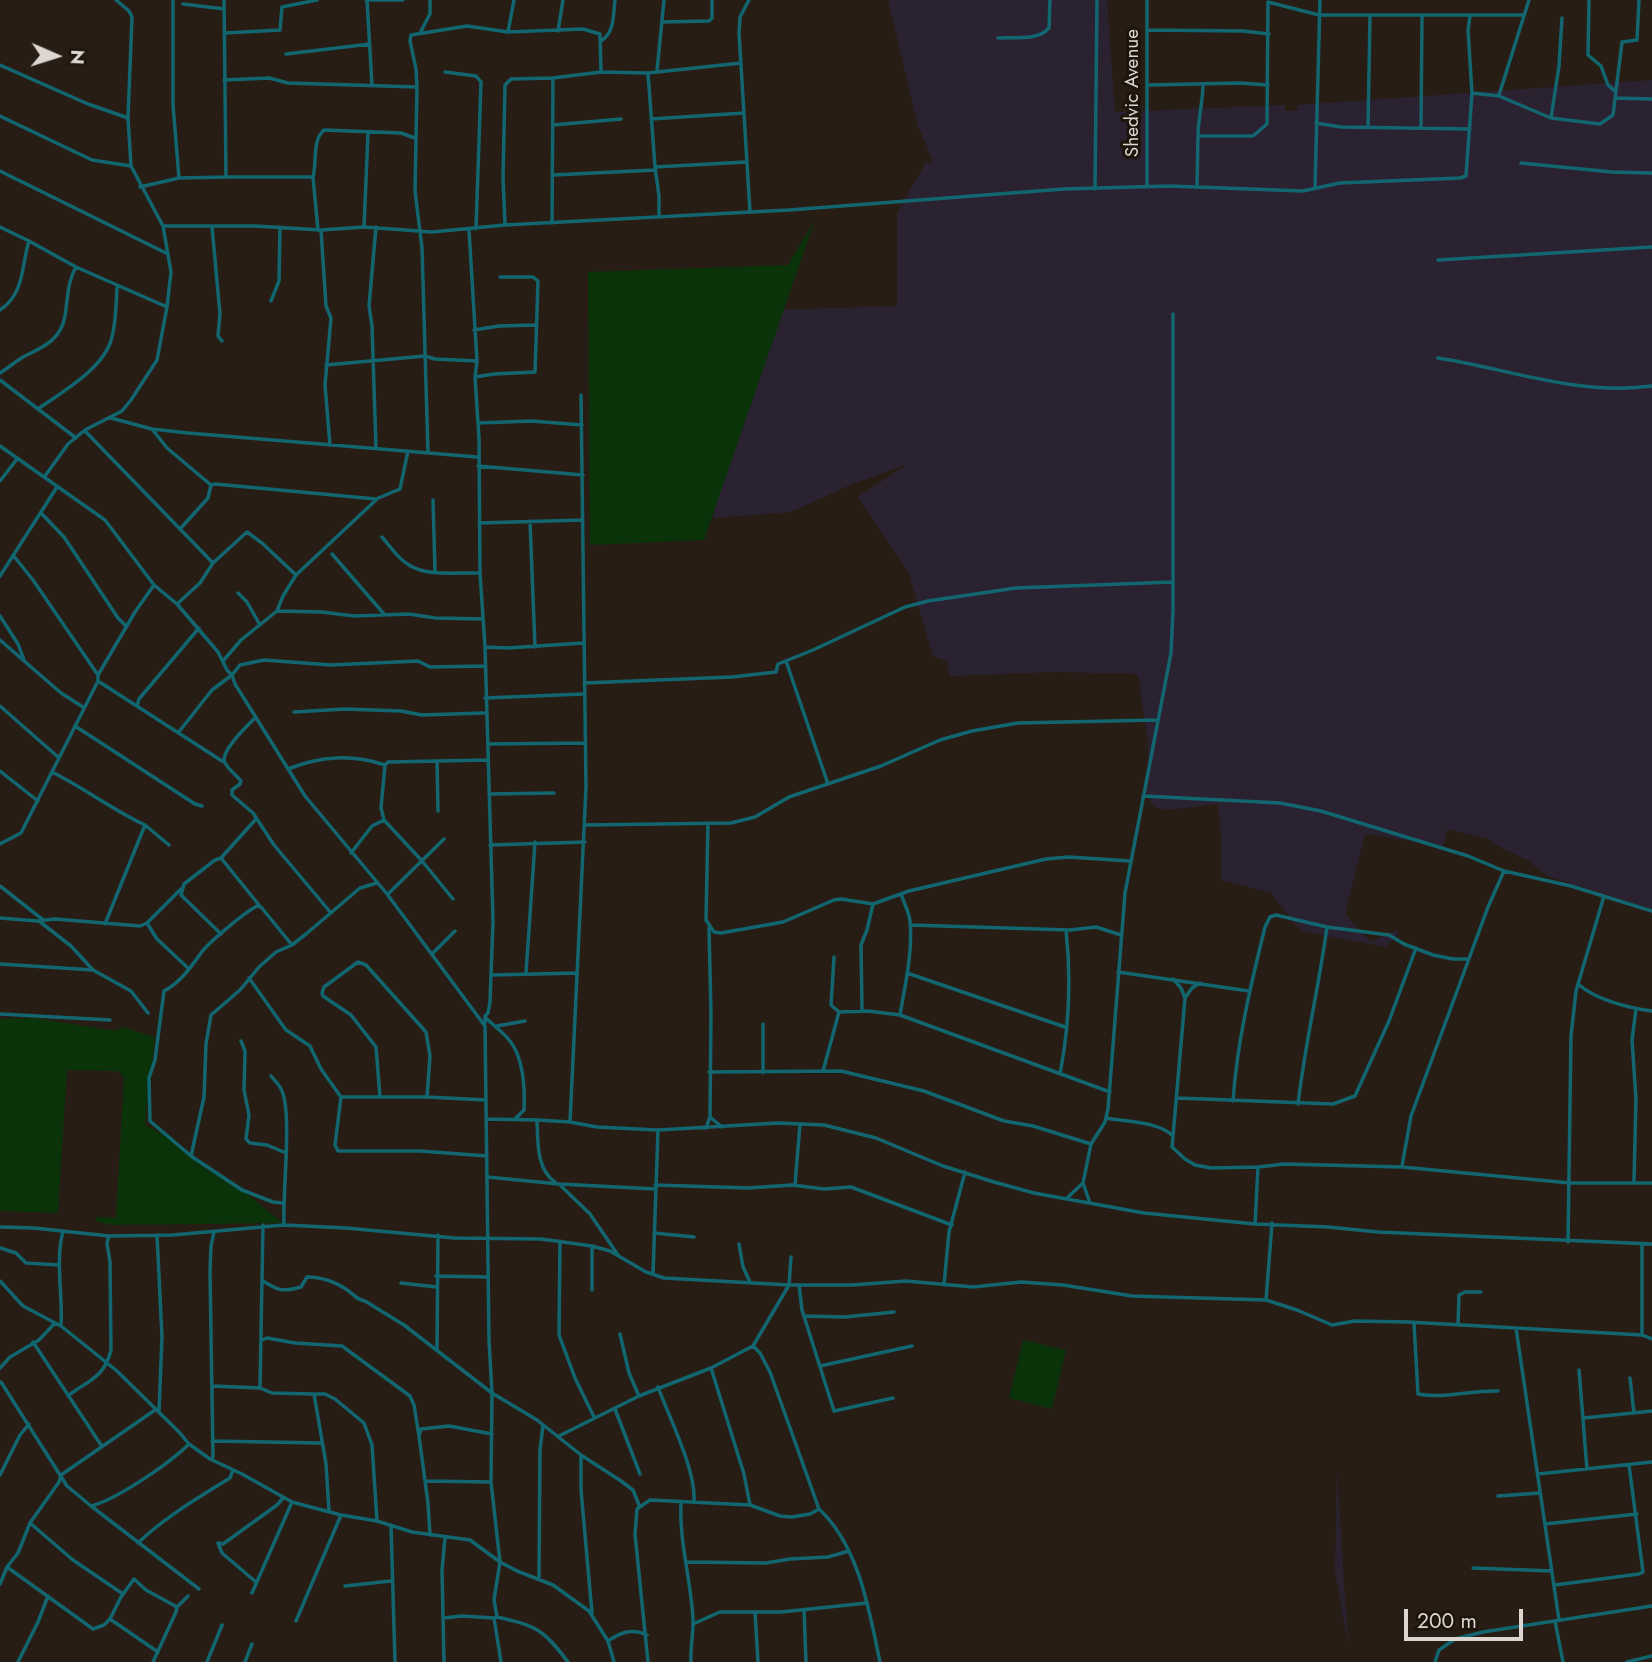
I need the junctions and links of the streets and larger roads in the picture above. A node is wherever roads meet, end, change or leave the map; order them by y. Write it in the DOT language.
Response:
graph roads {
  1 [pos="116,0"];
  2 [pos="173,0"];
  3 [pos="224,0"];
  4 [pos="317,0"];
  5 [pos="367,0"];
  6 [pos="402,0"];
  7 [pos="430,0"];
  8 [pos="514,0"];
  9 [pos="564,0"];
  10 [pos="615,0"];
  11 [pos="664,0"];
  12 [pos="712,0"];
  13 [pos="749,0"];
  14 [pos="1050,0"];
  15 [pos="1097,0"];
  16 [pos="1147,0"];
  17 [pos="1320,0"];
  18 [pos="1529,0"];
  19 [pos="1589,0"];
  20 [pos="1639,0"];
  21 [pos="183,5"];
  22 [pos="224,9"];
  23 [pos="1319,15"];
  24 [pos="1524,15"];
  25 [pos="1370,16"];
  26 [pos="1422,16"];
  27 [pos="1470,16"];
  28 [pos="1562,18"];
  29 [pos="662,22"];
  30 [pos="1147,30"];
  31 [pos="558,31"];
  32 [pos="421,32"];
  33 [pos="508,32"];
  34 [pos="225,33"];
  35 [pos="1269,34"];
  36 [pos="998,38"];
  37 [pos="601,41"];
  38 [pos="370,44"];
  39 [pos="286,54"];
  40 [pos="741,63"];
  41 [pos="0,65"];
  42 [pos="657,71"];
  43 [pos="444,72"];
  44 [pos="601,72"];
  45 [pos="648,73"];
  46 [pos="553,78"];
  47 [pos="223,80"];
  48 [pos="1203,84"];
  49 [pos="372,85"];
  50 [pos="1148,85"];
  51 [pos="1268,85"];
  52 [pos="417,87"];
  53 [pos="1615,91"];
  54 [pos="1472,93"];
  55 [pos="1499,96"];
  56 [pos="1615,98"];
  57 [pos="1652,99"];
  58 [pos="744,113"];
  59 [pos="128,118"];
  60 [pos="1551,118"];
  61 [pos="0,119"];
  62 [pos="621,119"];
  63 [pos="651,120"];
  64 [pos="1316,123"];
  65 [pos="553,125"];
  66 [pos="1368,127"];
  67 [pos="1421,127"];
  68 [pos="1470,129"];
  69 [pos="368,133"];
  70 [pos="1198,136"];
  71 [pos="415,138"];
  72 [pos="746,162"];
  73 [pos="1521,163"];
  74 [pos="131,166"];
  75 [pos="655,169"];
  76 [pos="0,171"];
  77 [pos="1652,173"];
  78 [pos="554,175"];
  79 [pos="226,177"];
  80 [pos="313,177"];
  81 [pos="179,178"];
  82 [pos="1147,186"];
  83 [pos="1197,186"];
  84 [pos="140,187"];
  85 [pos="1315,187"];
  86 [pos="1095,189"];
  87 [pos="750,212"];
  88 [pos="659,218"];
  89 [pos="552,223"];
  90 [pos="505,225"];
  91 [pos="163,226"];
  92 [pos="212,226"];
  93 [pos="0,227"];
  94 [pos="280,227"];
  95 [pos="364,227"];
  96 [pos="376,227"];
  97 [pos="476,229"];
  98 [pos="319,230"];
  99 [pos="469,230"];
  100 [pos="421,232"];
  101 [pos="29,241"];
  102 [pos="1652,247"];
  103 [pos="168,254"];
  104 [pos="1438,260"];
  105 [pos="76,267"];
  106 [pos="500,277"];
  107 [pos="117,287"];
  108 [pos="271,301"];
  109 [pos="167,307"];
  110 [pos="0,310"];
  111 [pos="1173,314"];
  112 [pos="535,325"];
  113 [pos="474,330"];
  114 [pos="222,341"];
  115 [pos="425,356"];
  116 [pos="1438,358"];
  117 [pos="373,360"];
  118 [pos="477,360"];
  119 [pos="326,365"];
  120 [pos="0,373"];
  121 [pos="475,377"];
  122 [pos="0,380"];
  123 [pos="1652,386"];
  124 [pos="581,395"];
  125 [pos="38,409"];
  126 [pos="111,418"];
  127 [pos="478,423"];
  128 [pos="582,425"];
  129 [pos="152,429"];
  130 [pos="85,430"];
  131 [pos="76,438"];
  132 [pos="330,445"];
  133 [pos="0,446"];
  134 [pos="376,449"];
  135 [pos="408,451"];
  136 [pos="428,452"];
  137 [pos="477,457"];
  138 [pos="17,459"];
  139 [pos="478,466"];
  140 [pos="583,475"];
  141 [pos="45,476"];
  142 [pos="0,481"];
  143 [pos="211,485"];
  144 [pos="57,487"];
  145 [pos="376,499"];
  146 [pos="433,500"];
  147 [pos="41,513"];
  148 [pos="583,520"];
  149 [pos="530,521"];
  150 [pos="479,523"];
  151 [pos="180,529"];
  152 [pos="382,537"];
  153 [pos="332,554"];
  154 [pos="13,555"];
  155 [pos="213,563"];
  156 [pos="435,572"];
  157 [pos="480,573"];
  158 [pos="296,575"];
  159 [pos="0,576"];
  160 [pos="1173,582"];
  161 [pos="154,584"];
  162 [pos="238,593"];
  163 [pos="177,604"];
  164 [pos="277,611"];
  165 [pos="384,614"];
  166 [pos="0,616"];
  167 [pos="483,619"];
  168 [pos="260,625"];
  169 [pos="126,626"];
  170 [pos="200,628"];
  171 [pos="0,640"];
  172 [pos="583,643"];
  173 [pos="485,647"];
  174 [pos="535,647"];
  175 [pos="223,661"];
  176 [pos="786,661"];
  177 [pos="24,662"];
  178 [pos="484,666"];
  179 [pos="99,675"];
  180 [pos="232,675"];
  181 [pos="98,681"];
  182 [pos="584,683"];
  183 [pos="583,694"];
  184 [pos="485,698"];
  185 [pos="0,706"];
  186 [pos="137,706"];
  187 [pos="83,707"];
  188 [pos="295,712"];
  189 [pos="485,713"];
  190 [pos="256,716"];
  191 [pos="1157,720"];
  192 [pos="75,726"];
  193 [pos="178,733"];
  194 [pos="584,743"];
  195 [pos="488,744"];
  196 [pos="58,757"];
  197 [pos="488,760"];
  198 [pos="437,761"];
  199 [pos="224,762"];
  200 [pos="385,765"];
  201 [pos="288,769"];
  202 [pos="0,771"];
  203 [pos="52,772"];
  204 [pos="828,784"];
  205 [pos="554,793"];
  206 [pos="489,794"];
  207 [pos="1143,796"];
  208 [pos="38,801"];
  209 [pos="202,806"];
  210 [pos="438,811"];
  211 [pos="256,819"];
  212 [pos="384,820"];
  213 [pos="708,822"];
  214 [pos="145,825"];
  215 [pos="585,825"];
  216 [pos="444,839"];
  217 [pos="535,842"];
  218 [pos="584,842"];
  219 [pos="0,844"];
  220 [pos="169,845"];
  221 [pos="489,845"];
  222 [pos="351,853"];
  223 [pos="221,858"];
  224 [pos="422,860"];
  225 [pos="1130,861"];
  226 [pos="1504,871"];
  227 [pos="378,883"];
  228 [pos="0,886"];
  229 [pos="183,888"];
  230 [pos="387,894"];
  231 [pos="901,894"];
  232 [pos="1604,896"];
  233 [pos="453,899"];
  234 [pos="873,904"];
  235 [pos="261,907"];
  236 [pos="1652,911"];
  237 [pos="331,914"];
  238 [pos="0,918"];
  239 [pos="37,920"];
  240 [pos="44,920"];
  241 [pos="147,923"];
  242 [pos="105,924"];
  243 [pos="910,925"];
  244 [pos="709,927"];
  245 [pos="1327,927"];
  246 [pos="1066,930"];
  247 [pos="456,932"];
  248 [pos="221,934"];
  249 [pos="1121,935"];
  250 [pos="292,945"];
  251 [pos="1416,948"];
  252 [pos="432,954"];
  253 [pos="834,957"];
  254 [pos="1469,959"];
  255 [pos="0,964"];
  256 [pos="188,968"];
  257 [pos="93,970"];
  258 [pos="1118,972"];
  259 [pos="526,973"];
  260 [pos="577,973"];
  261 [pos="907,973"];
  262 [pos="492,975"];
  263 [pos="248,978"];
  264 [pos="1173,979"];
  265 [pos="1200,983"];
  266 [pos="1578,984"];
  267 [pos="1250,991"];
  268 [pos="1185,998"];
  269 [pos="1636,1009"];
  270 [pos="862,1010"];
  271 [pos="1652,1011"];
  272 [pos="839,1012"];
  273 [pos="148,1013"];
  274 [pos="0,1014"];
  275 [pos="900,1015"];
  276 [pos="485,1016"];
  277 [pos="110,1020"];
  278 [pos="525,1021"];
  279 [pos="763,1024"];
  280 [pos="485,1026"];
  281 [pos="495,1027"];
  282 [pos="1065,1027"];
  283 [pos="241,1041"];
  284 [pos="709,1072"];
  285 [pos="823,1072"];
  286 [pos="763,1073"];
  287 [pos="1060,1074"];
  288 [pos="271,1076"];
  289 [pos="1111,1092"];
  290 [pos="341,1097"];
  291 [pos="380,1097"];
  292 [pos="427,1097"];
  293 [pos="1177,1098"];
  294 [pos="486,1100"];
  295 [pos="1233,1101"];
  296 [pos="1298,1104"];
  297 [pos="710,1117"];
  298 [pos="1106,1118"];
  299 [pos="487,1119"];
  300 [pos="515,1120"];
  301 [pos="537,1120"];
  302 [pos="570,1122"];
  303 [pos="800,1124"];
  304 [pos="722,1127"];
  305 [pos="706,1128"];
  306 [pos="658,1130"];
  307 [pos="1172,1136"];
  308 [pos="1091,1144"];
  309 [pos="286,1153"];
  310 [pos="191,1156"];
  311 [pos="487,1156"];
  312 [pos="1258,1167"];
  313 [pos="1402,1167"];
  314 [pos="965,1172"];
  315 [pos="487,1177"];
  316 [pos="1634,1182"];
  317 [pos="1083,1183"];
  318 [pos="1570,1183"];
  319 [pos="1652,1183"];
  320 [pos="559,1184"];
  321 [pos="795,1186"];
  322 [pos="655,1187"];
  323 [pos="1066,1199"];
  324 [pos="283,1203"];
  325 [pos="1090,1203"];
  326 [pos="1272,1223"];
  327 [pos="1255,1224"];
  328 [pos="263,1225"];
  329 [pos="284,1225"];
  330 [pos="952,1225"];
  331 [pos="0,1227"];
  332 [pos="63,1231"];
  333 [pos="214,1231"];
  334 [pos="654,1233"];
  335 [pos="157,1235"];
  336 [pos="438,1235"];
  337 [pos="109,1236"];
  338 [pos="694,1237"];
  339 [pos="489,1238"];
  340 [pos="560,1241"];
  341 [pos="610,1242"];
  342 [pos="1568,1242"];
  343 [pos="739,1244"];
  344 [pos="1642,1244"];
  345 [pos="1652,1244"];
  346 [pos="592,1246"];
  347 [pos="0,1248"];
  348 [pos="610,1251"];
  349 [pos="619,1256"];
  350 [pos="791,1257"];
  351 [pos="59,1265"];
  352 [pos="653,1274"];
  353 [pos="436,1276"];
  354 [pos="488,1278"];
  355 [pos="0,1281"];
  356 [pos="263,1281"];
  357 [pos="401,1283"];
  358 [pos="751,1283"];
  359 [pos="789,1285"];
  360 [pos="799,1285"];
  361 [pos="944,1285"];
  362 [pos="437,1286"];
  363 [pos="592,1290"];
  364 [pos="1481,1292"];
  365 [pos="1266,1300"];
  366 [pos="894,1312"];
  367 [pos="804,1316"];
  368 [pos="1414,1322"];
  369 [pos="55,1323"];
  370 [pos="1458,1325"];
  371 [pos="61,1326"];
  372 [pos="1516,1328"];
  373 [pos="620,1334"];
  374 [pos="1642,1335"];
  375 [pos="1652,1339"];
  376 [pos="262,1340"];
  377 [pos="33,1342"];
  378 [pos="753,1346"];
  379 [pos="912,1346"];
  380 [pos="437,1350"];
  381 [pos="108,1364"];
  382 [pos="820,1366"];
  383 [pos="0,1368"];
  384 [pos="711,1368"];
  385 [pos="1579,1370"];
  386 [pos="1630,1378"];
  387 [pos="0,1381"];
  388 [pos="212,1386"];
  389 [pos="658,1387"];
  390 [pos="260,1388"];
  391 [pos="1498,1391"];
  392 [pos="492,1393"];
  393 [pos="310,1394"];
  394 [pos="69,1395"];
  395 [pos="639,1396"];
  396 [pos="893,1398"];
  397 [pos="615,1409"];
  398 [pos="157,1411"];
  399 [pos="1652,1411"];
  400 [pos="1634,1413"];
  401 [pos="594,1418"];
  402 [pos="1584,1418"];
  403 [pos="29,1424"];
  404 [pos="543,1424"];
  405 [pos="492,1434"];
  406 [pos="419,1436"];
  407 [pos="559,1436"];
  408 [pos="212,1441"];
  409 [pos="321,1443"];
  410 [pos="189,1444"];
  411 [pos="102,1445"];
  412 [pos="581,1455"];
  413 [pos="210,1460"];
  414 [pos="1652,1462"];
  415 [pos="1629,1465"];
  416 [pos="1587,1469"];
  417 [pos="233,1470"];
  418 [pos="640,1474"];
  419 [pos="1538,1474"];
  420 [pos="0,1475"];
  421 [pos="61,1475"];
  422 [pos="425,1481"];
  423 [pos="491,1482"];
  424 [pos="1540,1493"];
  425 [pos="1498,1496"];
  426 [pos="283,1497"];
  427 [pos="694,1501"];
  428 [pos="292,1502"];
  429 [pos="681,1503"];
  430 [pos="639,1505"];
  431 [pos="750,1505"];
  432 [pos="91,1506"];
  433 [pos="819,1509"];
  434 [pos="329,1511"];
  435 [pos="1637,1514"];
  436 [pos="341,1515"];
  437 [pos="377,1521"];
  438 [pos="30,1523"];
  439 [pos="1545,1524"];
  440 [pos="391,1525"];
  441 [pos="430,1535"];
  442 [pos="445,1538"];
  443 [pos="138,1543"];
  444 [pos="849,1551"];
  445 [pos="500,1562"];
  446 [pos="686,1562"];
  447 [pos="7,1567"];
  448 [pos="1473,1568"];
  449 [pos="1552,1571"];
  450 [pos="539,1580"];
  451 [pos="392,1581"];
  452 [pos="256,1582"];
  453 [pos="0,1584"];
  454 [pos="1554,1585"];
  455 [pos="345,1587"];
  456 [pos="199,1589"];
  457 [pos="252,1593"];
  458 [pos="123,1594"];
  459 [pos="48,1595"];
  460 [pos="188,1596"];
  461 [pos="867,1603"];
  462 [pos="177,1606"];
  463 [pos="1652,1606"];
  464 [pos="804,1610"];
  465 [pos="755,1612"];
  466 [pos="592,1615"];
  467 [pos="444,1618"];
  468 [pos="496,1618"];
  469 [pos="110,1619"];
  470 [pos="296,1621"];
  471 [pos="1557,1621"];
  472 [pos="693,1624"];
  473 [pos="222,1625"];
  474 [pos="647,1635"];
  475 [pos="608,1641"];
  476 [pos="252,1644"];
  477 [pos="158,1652"];
  478 [pos="1652,1656"];
  479 [pos="1639,1660"];
  480 [pos="501,1661"];
  481 [pos="18,1662"];
  482 [pos="153,1662"];
  483 [pos="207,1662"];
  484 [pos="245,1662"];
  485 [pos="395,1662"];
  486 [pos="444,1662"];
  487 [pos="568,1662"];
  488 [pos="614,1662"];
  489 [pos="648,1662"];
  490 [pos="691,1662"];
  491 [pos="758,1662"];
  492 [pos="806,1662"];
  493 [pos="880,1662"];
  494 [pos="1435,1662"];
  495 [pos="1563,1662"];
  496 [pos="1627,1662"];
  1 -- 59 [label="street"];
  2 -- 81 [label="street"];
  3 -- 22 [label="street"];
  4 -- 34 [label="street"];
  5 -- 6 [label="street"];
  5 -- 38 [label="street"];
  7 -- 32 [label="street"];
  8 -- 33 [label="street"];
  9 -- 31 [label="street"];
  10 -- 37 [label="street"];
  11 -- 29 [label="street"];
  12 -- 29 [label="street"];
  13 -- 40 [label="street"];
  14 -- 36 [label="street"];
  15 -- 86 [label="street"];
  16 -- 30 [label="street, Shedvic Avenue"];
  17 -- 23 [label="street"];
  18 -- 24 [label="street"];
  19 -- 53 [label="street"];
  20 -- 53 [label="street"];
  21 -- 22 [label="street"];
  22 -- 34 [label="street"];
  23 -- 25 [label="street"];
  23 -- 35 [label="street"];
  23 -- 64 [label="street"];
  24 -- 27 [label="street"];
  24 -- 55 [label="street"];
  25 -- 26 [label="street"];
  25 -- 66 [label="street"];
  26 -- 27 [label="street"];
  26 -- 67 [label="street"];
  27 -- 54 [label="street"];
  28 -- 60 [label="street"];
  29 -- 42 [label="street"];
  30 -- 35 [label="street"];
  30 -- 50 [label="street, Shedvic Avenue"];
  31 -- 33 [label="street"];
  31 -- 37 [label="street"];
  32 -- 33 [label="street"];
  32 -- 52 [label="street"];
  34 -- 47 [label="street"];
  35 -- 51 [label="street"];
  37 -- 44 [label="street"];
  38 -- 39 [label="street"];
  38 -- 49 [label="street"];
  40 -- 42 [label="street"];
  40 -- 58 [label="street"];
  41 -- 59 [label="street"];
  42 -- 45 [label="street"];
  43 -- 97 [label="street"];
  44 -- 45 [label="street"];
  44 -- 46 [label="street"];
  45 -- 63 [label="street"];
  46 -- 65 [label="street"];
  46 -- 90 [label="street"];
  47 -- 49 [label="street"];
  47 -- 79 [label="street"];
  48 -- 50 [label="street"];
  48 -- 51 [label="street"];
  48 -- 70 [label="street"];
  49 -- 52 [label="street"];
  50 -- 82 [label="street, Shedvic Avenue"];
  51 -- 70 [label="street"];
  52 -- 71 [label="street"];
  53 -- 56 [label="street"];
  54 -- 55 [label="street"];
  54 -- 68 [label="street"];
  55 -- 60 [label="street"];
  56 -- 57 [label="street"];
  56 -- 60 [label="street"];
  58 -- 63 [label="street"];
  58 -- 72 [label="street"];
  59 -- 74 [label="street"];
  61 -- 74 [label="street"];
  62 -- 65 [label="street"];
  63 -- 75 [label="street"];
  64 -- 66 [label="street"];
  64 -- 85 [label="street"];
  65 -- 78 [label="street"];
  66 -- 67 [label="street"];
  67 -- 68 [label="street"];
  68 -- 85 [label="street"];
  69 -- 71 [label="street"];
  69 -- 80 [label="street"];
  69 -- 95 [label="street"];
  70 -- 83 [label="street"];
  71 -- 100 [label="street"];
  72 -- 75 [label="street"];
  72 -- 87 [label="street"];
  73 -- 77 [label="street"];
  74 -- 84 [label="street"];
  75 -- 78 [label="street"];
  75 -- 88 [label="street"];
  76 -- 103 [label="street"];
  78 -- 89 [label="street"];
  79 -- 80 [label="street"];
  79 -- 81 [label="street"];
  80 -- 98 [label="street"];
  81 -- 84 [label="street"];
  82 -- 83 [label="street"];
  82 -- 86 [label="street"];
  83 -- 85 [label="street"];
  84 -- 91 [label="street"];
  86 -- 87 [label="street"];
  87 -- 88 [label="street"];
  88 -- 89 [label="street"];
  89 -- 90 [label="street"];
  90 -- 97 [label="street"];
  91 -- 92 [label="street"];
  91 -- 103 [label="street"];
  92 -- 94 [label="street"];
  92 -- 114 [label="street"];
  93 -- 101 [label="street"];
  94 -- 98 [label="street"];
  94 -- 108 [label="street"];
  95 -- 96 [label="street"];
  95 -- 98 [label="street"];
  96 -- 100 [label="street"];
  96 -- 117 [label="street"];
  97 -- 99 [label="street"];
  98 -- 119 [label="street"];
  99 -- 100 [label="street"];
  99 -- 113 [label="street"];
  100 -- 115 [label="street"];
  101 -- 105 [label="street"];
  101 -- 110 [label="street"];
  102 -- 104 [label="street"];
  103 -- 109 [label="street"];
  105 -- 107 [label="street"];
  105 -- 120 [label="street"];
  106 -- 112 [label="street"];
  107 -- 109 [label="street"];
  107 -- 125 [label="street"];
  109 -- 126 [label="street"];
  111 -- 160 [label="street"];
  112 -- 113 [label="street"];
  112 -- 121 [label="street"];
  113 -- 118 [label="street"];
  115 -- 117 [label="street"];
  115 -- 118 [label="street"];
  115 -- 136 [label="street"];
  116 -- 123 [label="street"];
  117 -- 119 [label="street"];
  117 -- 134 [label="street"];
  118 -- 121 [label="street"];
  119 -- 132 [label="street"];
  121 -- 127 [label="street"];
  122 -- 125 [label="street"];
  124 -- 128 [label="street"];
  125 -- 131 [label="street"];
  126 -- 129 [label="street"];
  126 -- 130 [label="street"];
  127 -- 128 [label="street"];
  127 -- 137 [label="street"];
  128 -- 140 [label="street"];
  129 -- 132 [label="street"];
  129 -- 143 [label="street"];
  130 -- 131 [label="street"];
  130 -- 151 [label="street"];
  131 -- 141 [label="street"];
  132 -- 134 [label="street"];
  133 -- 138 [label="street"];
  134 -- 135 [label="street"];
  135 -- 136 [label="street"];
  135 -- 145 [label="street"];
  136 -- 137 [label="street"];
  137 -- 139 [label="street"];
  138 -- 141 [label="street"];
  138 -- 142 [label="street"];
  139 -- 140 [label="street"];
  139 -- 150 [label="street"];
  140 -- 148 [label="street"];
  141 -- 144 [label="street"];
  143 -- 145 [label="street"];
  143 -- 151 [label="street"];
  144 -- 147 [label="street"];
  144 -- 161 [label="street"];
  145 -- 158 [label="street"];
  146 -- 156 [label="street"];
  147 -- 154 [label="street"];
  147 -- 169 [label="street"];
  148 -- 149 [label="street"];
  148 -- 172 [label="street"];
  149 -- 150 [label="street"];
  149 -- 174 [label="street"];
  150 -- 157 [label="street"];
  151 -- 155 [label="street"];
  152 -- 156 [label="street"];
  153 -- 165 [label="street"];
  154 -- 159 [label="street"];
  154 -- 179 [label="street"];
  155 -- 158 [label="street"];
  155 -- 163 [label="street"];
  156 -- 157 [label="street"];
  157 -- 167 [label="street"];
  158 -- 164 [label="street"];
  160 -- 176 [label="street"];
  160 -- 191 [label="street"];
  161 -- 163 [label="street"];
  161 -- 169 [label="street"];
  162 -- 168 [label="street"];
  163 -- 170 [label="street"];
  164 -- 165 [label="street"];
  164 -- 168 [label="street"];
  165 -- 167 [label="street"];
  166 -- 177 [label="street"];
  167 -- 173 [label="street"];
  168 -- 175 [label="street"];
  169 -- 179 [label="street"];
  170 -- 175 [label="street"];
  170 -- 186 [label="street"];
  171 -- 177 [label="street"];
  172 -- 174 [label="street"];
  172 -- 182 [label="street"];
  173 -- 174 [label="street"];
  173 -- 178 [label="street"];
  175 -- 180 [label="street"];
  176 -- 182 [label="street"];
  176 -- 204 [label="street"];
  177 -- 187 [label="street"];
  178 -- 180 [label="street"];
  178 -- 184 [label="street"];
  179 -- 181 [label="street"];
  180 -- 190 [label="street"];
  180 -- 193 [label="street"];
  181 -- 186 [label="street"];
  181 -- 187 [label="street"];
  182 -- 183 [label="street"];
  183 -- 184 [label="street"];
  183 -- 194 [label="street"];
  184 -- 189 [label="street"];
  185 -- 196 [label="street"];
  186 -- 193 [label="street"];
  187 -- 192 [label="street"];
  188 -- 189 [label="street"];
  189 -- 195 [label="street"];
  190 -- 199 [label="street"];
  190 -- 201 [label="street"];
  191 -- 204 [label="street"];
  191 -- 207 [label="street"];
  192 -- 196 [label="street"];
  192 -- 209 [label="street"];
  193 -- 199 [label="street"];
  194 -- 195 [label="street"];
  194 -- 215 [label="street"];
  195 -- 197 [label="street"];
  196 -- 203 [label="street"];
  197 -- 198 [label="street"];
  197 -- 206 [label="street"];
  198 -- 200 [label="street"];
  198 -- 210 [label="street"];
  199 -- 211 [label="street"];
  200 -- 201 [label="street"];
  200 -- 212 [label="street"];
  201 -- 222 [label="street"];
  202 -- 208 [label="street"];
  203 -- 208 [label="street"];
  203 -- 214 [label="street"];
  204 -- 213 [label="street"];
  205 -- 206 [label="street"];
  206 -- 221 [label="street"];
  207 -- 225 [label="street"];
  207 -- 226 [label="street"];
  208 -- 219 [label="street"];
  211 -- 223 [label="street"];
  211 -- 237 [label="street"];
  212 -- 222 [label="street"];
  212 -- 224 [label="street"];
  213 -- 215 [label="street"];
  213 -- 244 [label="street"];
  214 -- 220 [label="street"];
  214 -- 242 [label="street"];
  215 -- 218 [label="street"];
  216 -- 224 [label="street"];
  217 -- 218 [label="street"];
  217 -- 221 [label="street"];
  217 -- 259 [label="street"];
  218 -- 260 [label="street"];
  221 -- 262 [label="street"];
  222 -- 227 [label="street"];
  223 -- 229 [label="street"];
  223 -- 235 [label="street"];
  224 -- 230 [label="street"];
  224 -- 233 [label="street"];
  225 -- 231 [label="street"];
  225 -- 249 [label="street"];
  226 -- 232 [label="street"];
  226 -- 254 [label="street"];
  227 -- 230 [label="street"];
  227 -- 237 [label="street"];
  228 -- 240 [label="street"];
  229 -- 241 [label="street"];
  229 -- 248 [label="street"];
  230 -- 252 [label="street"];
  231 -- 234 [label="street"];
  231 -- 243 [label="street"];
  232 -- 236 [label="street"];
  232 -- 266 [label="street"];
  234 -- 244 [label="street"];
  234 -- 270 [label="street"];
  235 -- 248 [label="street"];
  235 -- 250 [label="street"];
  237 -- 250 [label="street"];
  238 -- 239 [label="street"];
  239 -- 240 [label="street"];
  239 -- 257 [label="street"];
  240 -- 242 [label="street"];
  241 -- 242 [label="street"];
  241 -- 256 [label="street"];
  243 -- 246 [label="street"];
  243 -- 261 [label="street"];
  244 -- 284 [label="street"];
  245 -- 251 [label="street"];
  245 -- 267 [label="street"];
  245 -- 296 [label="street"];
  246 -- 249 [label="street"];
  246 -- 282 [label="street"];
  247 -- 252 [label="street"];
  248 -- 256 [label="street"];
  249 -- 258 [label="street"];
  250 -- 263 [label="street"];
  251 -- 254 [label="street"];
  251 -- 296 [label="street"];
  252 -- 280 [label="street"];
  253 -- 272 [label="street"];
  254 -- 313 [label="street"];
  255 -- 257 [label="street"];
  256 -- 310 [label="street"];
  257 -- 273 [label="street"];
  258 -- 264 [label="street"];
  258 -- 289 [label="street"];
  259 -- 260 [label="street"];
  259 -- 262 [label="street"];
  260 -- 302 [label="street"];
  261 -- 275 [label="street"];
  261 -- 282 [label="street"];
  262 -- 276 [label="street"];
  263 -- 290 [label="street"];
  263 -- 310 [label="street"];
  264 -- 265 [label="street"];
  264 -- 268 [label="street"];
  265 -- 267 [label="street"];
  265 -- 268 [label="street"];
  266 -- 269 [label="street"];
  266 -- 318 [label="street"];
  267 -- 295 [label="street"];
  268 -- 293 [label="street"];
  269 -- 271 [label="street"];
  269 -- 316 [label="street"];
  270 -- 272 [label="street"];
  270 -- 275 [label="street"];
  272 -- 285 [label="street"];
  274 -- 277 [label="street"];
  275 -- 287 [label="street"];
  276 -- 280 [label="street"];
  276 -- 281 [label="street"];
  278 -- 281 [label="street"];
  279 -- 286 [label="street"];
  280 -- 294 [label="street"];
  281 -- 300 [label="street"];
  282 -- 287 [label="street"];
  283 -- 309 [label="street"];
  284 -- 286 [label="street"];
  284 -- 297 [label="street"];
  285 -- 286 [label="street"];
  285 -- 308 [label="street"];
  287 -- 289 [label="street"];
  288 -- 309 [label="street"];
  289 -- 298 [label="street"];
  290 -- 291 [label="street"];
  290 -- 311 [label="street"];
  291 -- 292 [label="street"];
  291 -- 292 [label="street"];
  292 -- 294 [label="street"];
  293 -- 295 [label="street"];
  293 -- 307 [label="street"];
  294 -- 299 [label="street"];
  295 -- 296 [label="street"];
  297 -- 304 [label="street"];
  297 -- 305 [label="street"];
  298 -- 307 [label="street"];
  298 -- 308 [label="street"];
  299 -- 300 [label="street"];
  299 -- 311 [label="street"];
  300 -- 301 [label="street"];
  301 -- 302 [label="street"];
  301 -- 320 [label="street"];
  302 -- 306 [label="street"];
  303 -- 304 [label="street"];
  303 -- 314 [label="street"];
  303 -- 321 [label="street"];
  304 -- 305 [label="street"];
  305 -- 306 [label="street"];
  306 -- 322 [label="street"];
  307 -- 312 [label="street"];
  308 -- 317 [label="street"];
  309 -- 324 [label="street"];
  310 -- 324 [label="street"];
  311 -- 315 [label="street"];
  312 -- 313 [label="street"];
  312 -- 327 [label="street"];
  313 -- 318 [label="street"];
  314 -- 323 [label="street"];
  314 -- 330 [label="street"];
  315 -- 320 [label="street"];
  315 -- 339 [label="street"];
  316 -- 318 [label="street"];
  316 -- 319 [label="street"];
  317 -- 323 [label="street"];
  317 -- 325 [label="street"];
  318 -- 342 [label="street"];
  320 -- 322 [label="street"];
  320 -- 341 [label="street"];
  321 -- 322 [label="street"];
  321 -- 330 [label="street"];
  322 -- 334 [label="street"];
  323 -- 325 [label="street"];
  324 -- 329 [label="street"];
  325 -- 327 [label="street"];
  326 -- 327 [label="street"];
  326 -- 342 [label="street"];
  326 -- 365 [label="street"];
  328 -- 329 [label="street"];
  328 -- 333 [label="street"];
  328 -- 356 [label="street"];
  329 -- 336 [label="street"];
  330 -- 361 [label="street"];
  331 -- 332 [label="street"];
  332 -- 337 [label="street"];
  332 -- 351 [label="street"];
  333 -- 335 [label="street"];
  333 -- 388 [label="street"];
  334 -- 338 [label="street"];
  334 -- 352 [label="street"];
  335 -- 337 [label="street"];
  335 -- 398 [label="street"];
  336 -- 339 [label="street"];
  336 -- 353 [label="street"];
  337 -- 381 [label="street"];
  339 -- 340 [label="street"];
  339 -- 354 [label="street"];
  340 -- 346 [label="street"];
  340 -- 401 [label="street"];
  341 -- 348 [label="street"];
  341 -- 349 [label="street"];
  342 -- 344 [label="street"];
  343 -- 358 [label="street"];
  344 -- 345 [label="street"];
  344 -- 374 [label="street"];
  346 -- 348 [label="street"];
  346 -- 363 [label="street"];
  347 -- 351 [label="street"];
  348 -- 349 [label="street"];
  349 -- 352 [label="street"];
  350 -- 359 [label="street"];
  351 -- 371 [label="street"];
  352 -- 358 [label="street"];
  353 -- 354 [label="street"];
  353 -- 362 [label="street"];
  354 -- 392 [label="street"];
  355 -- 369 [label="street"];
  356 -- 376 [label="street"];
  356 -- 380 [label="street"];
  357 -- 362 [label="street"];
  358 -- 359 [label="street"];
  359 -- 360 [label="street"];
  359 -- 378 [label="street"];
  360 -- 361 [label="street"];
  360 -- 367 [label="street"];
  361 -- 365 [label="street"];
  362 -- 380 [label="street"];
  364 -- 370 [label="street"];
  365 -- 368 [label="street"];
  366 -- 367 [label="street"];
  367 -- 382 [label="street"];
  368 -- 370 [label="street"];
  368 -- 391 [label="street"];
  369 -- 371 [label="street"];
  369 -- 377 [label="street"];
  370 -- 372 [label="street"];
  371 -- 381 [label="street"];
  372 -- 374 [label="street"];
  372 -- 419 [label="street"];
  373 -- 395 [label="street"];
  374 -- 375 [label="street"];
  376 -- 390 [label="street"];
  376 -- 406 [label="street"];
  377 -- 383 [label="street"];
  377 -- 394 [label="street"];
  378 -- 384 [label="street"];
  378 -- 433 [label="street"];
  379 -- 382 [label="street"];
  380 -- 392 [label="street"];
  381 -- 394 [label="street"];
  381 -- 398 [label="street"];
  382 -- 396 [label="street"];
  384 -- 389 [label="street"];
  384 -- 431 [label="street"];
  385 -- 402 [label="street"];
  386 -- 400 [label="street"];
  387 -- 403 [label="street"];
  388 -- 390 [label="street"];
  388 -- 408 [label="street"];
  389 -- 395 [label="street"];
  389 -- 427 [label="street"];
  390 -- 393 [label="street"];
  392 -- 404 [label="street"];
  392 -- 405 [label="street"];
  393 -- 409 [label="street"];
  393 -- 437 [label="street"];
  394 -- 411 [label="street"];
  395 -- 397 [label="street"];
  397 -- 401 [label="street"];
  397 -- 418 [label="street"];
  398 -- 410 [label="street"];
  398 -- 411 [label="street"];
  399 -- 400 [label="street"];
  400 -- 402 [label="street"];
  401 -- 407 [label="street"];
  402 -- 416 [label="street"];
  403 -- 420 [label="street"];
  403 -- 421 [label="street"];
  404 -- 407 [label="street"];
  404 -- 450 [label="street"];
  405 -- 406 [label="street"];
  405 -- 423 [label="street"];
  406 -- 422 [label="street"];
  407 -- 412 [label="street"];
  408 -- 409 [label="street"];
  408 -- 413 [label="street"];
  409 -- 434 [label="street"];
  410 -- 413 [label="street"];
  410 -- 432 [label="street"];
  411 -- 421 [label="street"];
  412 -- 430 [label="street"];
  412 -- 466 [label="street"];
  413 -- 417 [label="street"];
  414 -- 415 [label="street"];
  415 -- 416 [label="street"];
  415 -- 435 [label="street"];
  416 -- 419 [label="street"];
  417 -- 426 [label="street"];
  417 -- 443 [label="street"];
  419 -- 424 [label="street"];
  421 -- 432 [label="street"];
  421 -- 438 [label="street"];
  422 -- 423 [label="street"];
  422 -- 441 [label="street"];
  423 -- 445 [label="street"];
  424 -- 425 [label="street"];
  424 -- 439 [label="street"];
  426 -- 428 [label="street"];
  426 -- 452 [label="street"];
  427 -- 429 [label="street"];
  427 -- 431 [label="street"];
  428 -- 434 [label="street"];
  428 -- 452 [label="street"];
  429 -- 430 [label="street"];
  429 -- 446 [label="street"];
  430 -- 474 [label="street"];
  431 -- 433 [label="street"];
  432 -- 443 [label="street"];
  433 -- 444 [label="street"];
  434 -- 436 [label="street"];
  435 -- 439 [label="street"];
  435 -- 454 [label="street"];
  436 -- 437 [label="street"];
  436 -- 470 [label="street"];
  437 -- 440 [label="street"];
  438 -- 447 [label="street"];
  438 -- 458 [label="street"];
  439 -- 449 [label="street"];
  440 -- 441 [label="street"];
  440 -- 451 [label="street"];
  441 -- 442 [label="street"];
  442 -- 445 [label="street"];
  442 -- 467 [label="street"];
  443 -- 456 [label="street"];
  444 -- 446 [label="street"];
  444 -- 461 [label="street"];
  445 -- 450 [label="street"];
  445 -- 468 [label="street"];
  446 -- 472 [label="street"];
  447 -- 453 [label="street"];
  447 -- 459 [label="street"];
  448 -- 449 [label="street"];
  449 -- 454 [label="street"];
  450 -- 466 [label="street"];
  451 -- 455 [label="street"];
  451 -- 485 [label="street"];
  452 -- 457 [label="street"];
  454 -- 471 [label="street"];
  458 -- 462 [label="street"];
  458 -- 469 [label="street"];
  459 -- 469 [label="street"];
  459 -- 481 [label="street"];
  460 -- 462 [label="street"];
  461 -- 464 [label="street"];
  461 -- 493 [label="street"];
  462 -- 477 [label="street"];
  463 -- 471 [label="street"];
  464 -- 465 [label="street"];
  464 -- 492 [label="street"];
  465 -- 472 [label="street"];
  465 -- 491 [label="street"];
  466 -- 475 [label="street"];
  467 -- 468 [label="street"];
  467 -- 486 [label="street"];
  468 -- 480 [label="street"];
  468 -- 487 [label="street"];
  469 -- 477 [label="street"];
  471 -- 494 [label="street"];
  471 -- 495 [label="street"];
  472 -- 490 [label="street"];
  473 -- 483 [label="street"];
  474 -- 475 [label="street"];
  474 -- 489 [label="street"];
  475 -- 488 [label="street"];
  476 -- 484 [label="street"];
  477 -- 482 [label="street"];
  478 -- 479 [label="street"];
  479 -- 496 [label="street"];
}
